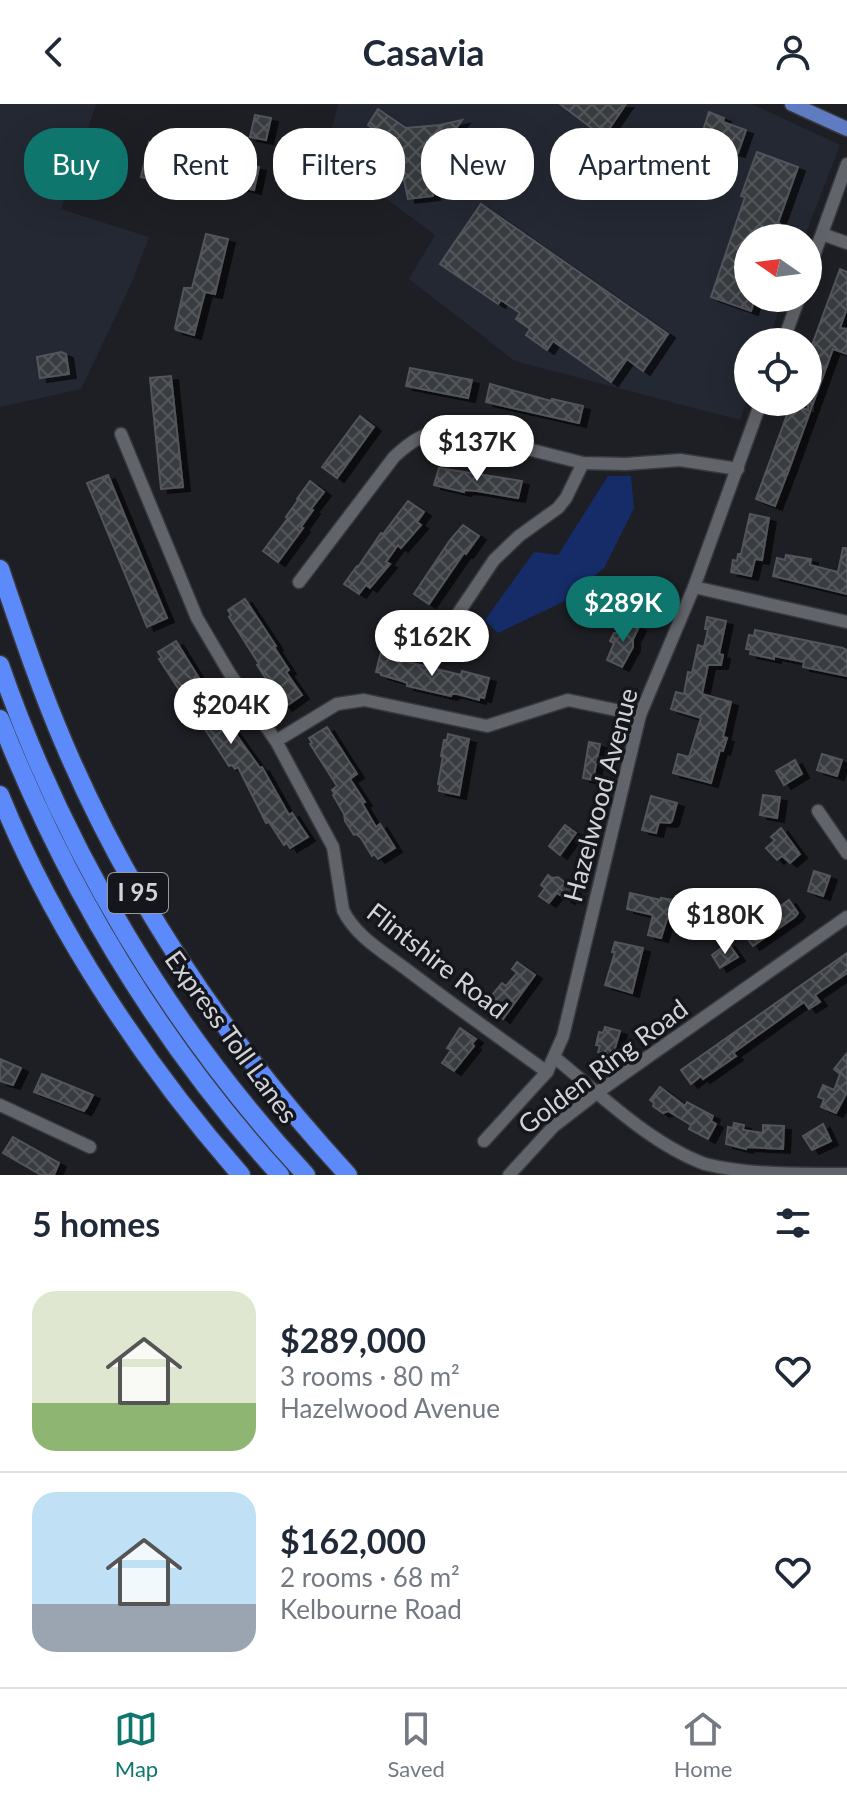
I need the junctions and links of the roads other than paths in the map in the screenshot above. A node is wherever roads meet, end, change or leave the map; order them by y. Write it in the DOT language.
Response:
graph roads {
  1 [pos="792,104"];
  2 [pos="847,129"];
  3 [pos="847,164"];
  4 [pos="822,234"];
  5 [pos="847,243"];
  6 [pos="756,416"];
  7 [pos="121,434"];
  8 [pos="583,463"];
  9 [pos="738,469"];
  10 [pos="0,569"];
  11 [pos="299,582"];
  12 [pos="694,587"];
  13 [pos="457,615"];
  14 [pos="847,622"];
  15 [pos="0,665"];
  16 [pos="640,715"];
  17 [pos="0,719"];
  18 [pos="276,741"];
  19 [pos="0,795"];
  20 [pos="0,802"];
  21 [pos="818,811"];
  22 [pos="14,830"];
  23 [pos="847,853"];
  24 [pos="847,917"];
  25 [pos="554,1057"];
  26 [pos="547,1072"];
  27 [pos="598,1092"];
  28 [pos="0,1105"];
  29 [pos="484,1141"];
  30 [pos="90,1147"];
  31 [pos="847,1174"];
  32 [pos="241,1175"];
  33 [pos="280,1175"];
  34 [pos="306,1175"];
  35 [pos="348,1175"];
  36 [pos="509,1175"];
  1 -- 2 [label="main road"];
  3 -- 4 [label="street"];
  4 -- 5 [label="street"];
  6 -- 9 [label="street, Hazelwood Avenue"];
  7 -- 18 [label="street, Flintshire Road"];
  8 -- 9 [label="street"];
  8 -- 11 [label="street"];
  8 -- 13 [label="street"];
  9 -- 12 [label="street, Hazelwood Avenue"];
  10 -- 35 [label="highway, I 95"];
  12 -- 14 [label="street"];
  12 -- 16 [label="street, Hazelwood Avenue"];
  15 -- 34 [label="highway, Express Toll Lanes"];
  16 -- 18 [label="street"];
  16 -- 25 [label="street, Hazelwood Avenue"];
  17 -- 33 [label="highway, Express Toll Lanes"];
  18 -- 26 [label="street, Flintshire Road"];
  19 -- 22 [label="highway"];
  20 -- 22 [label="highway"];
  21 -- 23 [label="street"];
  22 -- 32 [label="highway"];
  24 -- 27 [label="street, Golden Ring Road"];
  25 -- 26 [label="street, Hazelwood Avenue"];
  25 -- 27 [label="street"];
  26 -- 29 [label="street, Hazelwood Avenue"];
  27 -- 31 [label="street"];
  27 -- 36 [label="street, Golden Ring Road"];
  28 -- 30 [label="street"];
}
